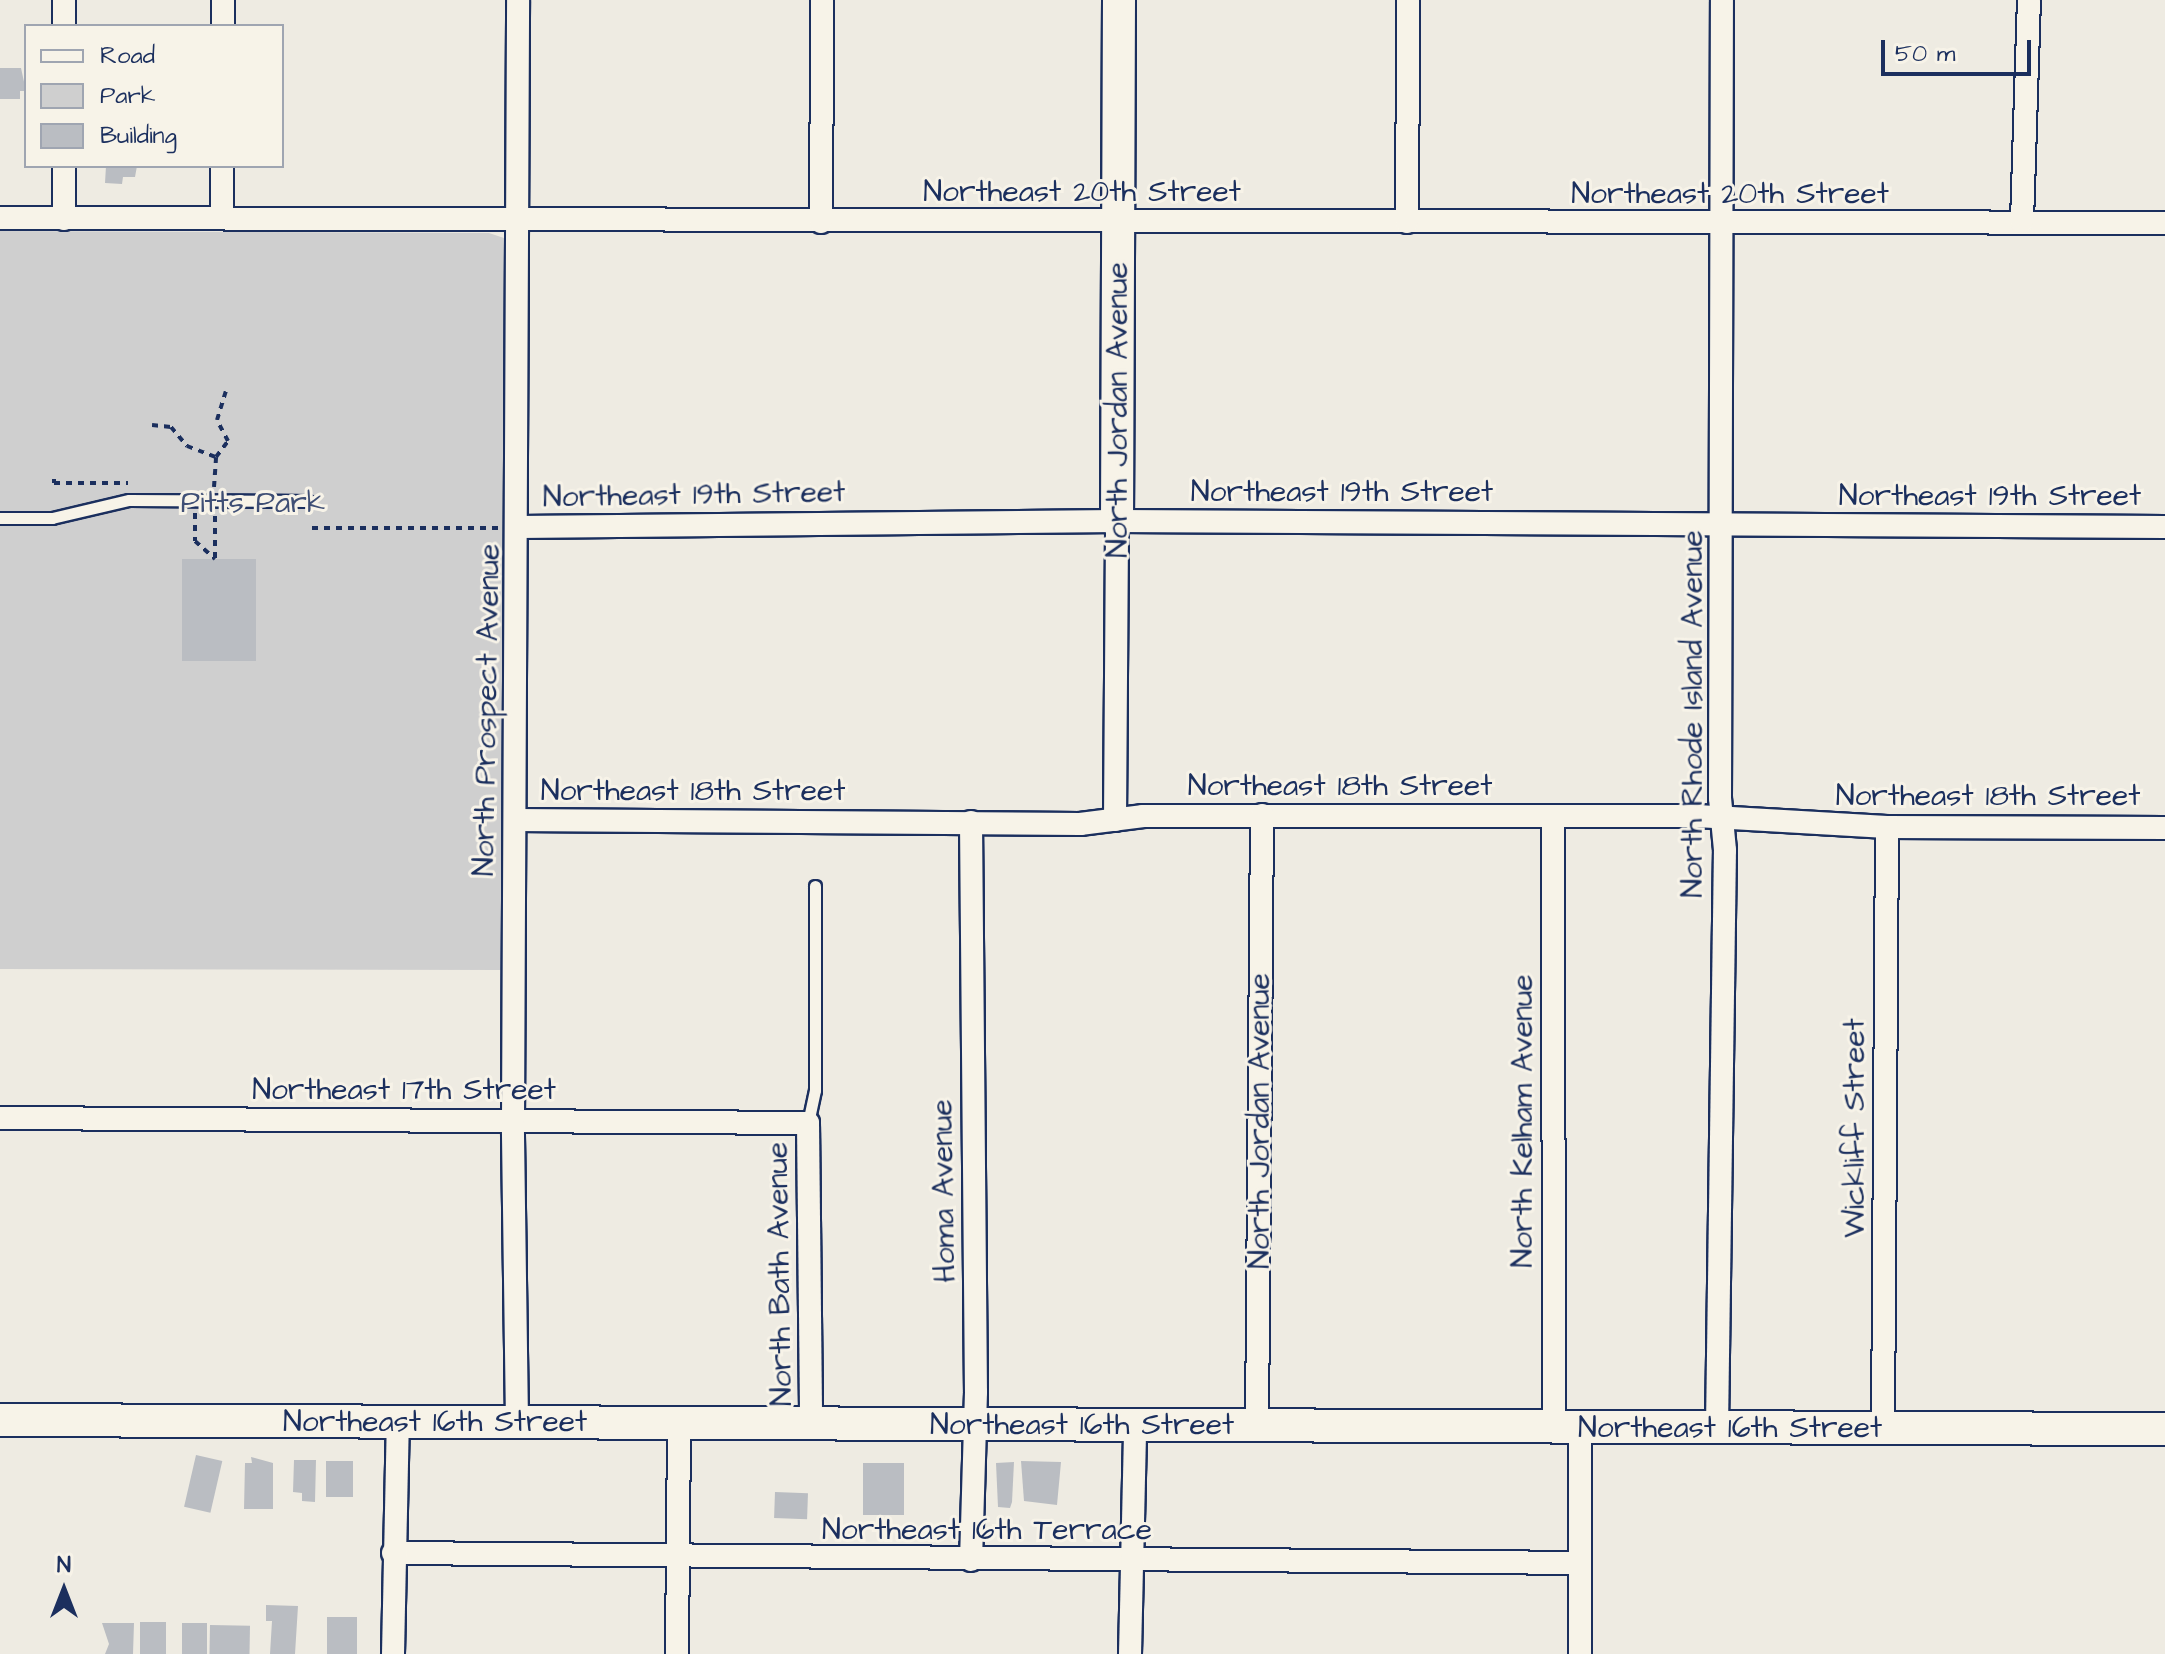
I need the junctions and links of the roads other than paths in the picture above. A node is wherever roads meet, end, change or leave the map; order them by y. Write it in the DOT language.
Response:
graph roads {
  1 [pos="64,0"];
  2 [pos="223,0"];
  3 [pos="518,0"];
  4 [pos="822,0"];
  5 [pos="1119,0"];
  6 [pos="1408,0"];
  7 [pos="1722,0"];
  8 [pos="2029,0"];
  9 [pos="64,24"];
  10 [pos="223,24"];
  11 [pos="64,168"];
  12 [pos="222,168"];
  13 [pos="0,218"];
  14 [pos="222,218"];
  15 [pos="64,219"];
  16 [pos="516,220"];
  17 [pos="821,222"];
  18 [pos="1119,222"];
  19 [pos="1407,222"];
  20 [pos="2022,222"];
  21 [pos="2165,223"];
  22 [pos="1721,226"];
  23 [pos="308,501"];
  24 [pos="0,518"];
  25 [pos="1117,521"];
  26 [pos="1722,525"];
  27 [pos="519,527"];
  28 [pos="2165,527"];
  29 [pos="1262,815"];
  30 [pos="1553,816"];
  31 [pos="1722,819"];
  32 [pos="515,820"];
  33 [pos="1115,820"];
  34 [pos="971,822"];
  35 [pos="1887,827"];
  36 [pos="2165,828"];
  37 [pos="815,886"];
  38 [pos="0,1118"];
  39 [pos="513,1121"];
  40 [pos="808,1123"];
  41 [pos="0,1420"];
  42 [pos="398,1422"];
  43 [pos="517,1422"];
  44 [pos="679,1423"];
  45 [pos="811,1424"];
  46 [pos="974,1424"];
  47 [pos="1135,1426"];
  48 [pos="1257,1426"];
  49 [pos="1567,1427"];
  50 [pos="1717,1428"];
  51 [pos="1883,1428"];
  52 [pos="2165,1429"];
  53 [pos="393,1553"];
  54 [pos="678,1557"];
  55 [pos="971,1560"];
  56 [pos="1132,1561"];
  57 [pos="1580,1563"];
  58 [pos="393,1654"];
  59 [pos="677,1654"];
  60 [pos="1130,1654"];
  61 [pos="1580,1654"];
  1 -- 9 [label="street"];
  2 -- 10 [label="street"];
  3 -- 16 [label="street, North Prospect Avenue"];
  4 -- 17 [label="street"];
  5 -- 18 [label="street, North Jordan Avenue"];
  6 -- 19 [label="street"];
  7 -- 22 [label="street, North Rhode Island Avenue"];
  8 -- 20 [label="street"];
  11 -- 15 [label="street"];
  12 -- 14 [label="street"];
  13 -- 15 [label="street, Northeast 20th Street"];
  14 -- 15 [label="street, Northeast 20th Street"];
  14 -- 16 [label="street, Northeast 20th Street"];
  16 -- 17 [label="street, Northeast 20th Street"];
  16 -- 27 [label="street, North Prospect Avenue"];
  17 -- 18 [label="street, Northeast 20th Street"];
  18 -- 19 [label="street, Northeast 20th Street"];
  18 -- 25 [label="street, North Jordan Avenue"];
  19 -- 22 [label="street, Northeast 20th Street"];
  20 -- 21 [label="street, Northeast 20th Street"];
  20 -- 22 [label="street, Northeast 20th Street"];
  22 -- 26 [label="street, North Rhode Island Avenue"];
  23 -- 24 [label="lane"];
  25 -- 26 [label="street, Northeast 19th Street"];
  25 -- 27 [label="street, Northeast 19th Street"];
  25 -- 33 [label="street, North Jordan Avenue"];
  26 -- 28 [label="street, Northeast 19th Street"];
  26 -- 31 [label="street, North Rhode Island Avenue"];
  27 -- 32 [label="street, North Prospect Avenue"];
  29 -- 30 [label="street, Northeast 18th Street"];
  29 -- 33 [label="street, Northeast 18th Street"];
  29 -- 48 [label="street, North Jordan Avenue"];
  30 -- 31 [label="street, Northeast 18th Street"];
  30 -- 49 [label="street, North Kelham Avenue"];
  31 -- 35 [label="street, Northeast 18th Street"];
  31 -- 50 [label="street, North Rhode Island Avenue"];
  32 -- 34 [label="street, Northeast 18th Street"];
  32 -- 39 [label="street, North Prospect Avenue"];
  33 -- 34 [label="street, Northeast 18th Street"];
  34 -- 46 [label="street, Homa Avenue"];
  35 -- 36 [label="street, Northeast 18th Street"];
  35 -- 51 [label="street, Wickliff Street"];
  37 -- 40 [label="lane"];
  38 -- 39 [label="street, Northeast 17th Street"];
  39 -- 40 [label="street, Northeast 17th Street"];
  39 -- 43 [label="street, North Prospect Avenue"];
  40 -- 45 [label="street, North Bath Avenue"];
  41 -- 42 [label="street, Northeast 16th Street"];
  42 -- 43 [label="street, Northeast 16th Street"];
  42 -- 53 [label="street"];
  43 -- 44 [label="street, Northeast 16th Street"];
  44 -- 45 [label="street, Northeast 16th Street"];
  44 -- 54 [label="street"];
  45 -- 46 [label="street, Northeast 16th Street"];
  46 -- 47 [label="street, Northeast 16th Street"];
  46 -- 55 [label="street, Homa Avenue"];
  47 -- 48 [label="street, Northeast 16th Street"];
  47 -- 56 [label="street"];
  48 -- 49 [label="street, Northeast 16th Street"];
  49 -- 50 [label="street, Northeast 16th Street"];
  49 -- 57 [label="street, North Kelham Avenue"];
  50 -- 51 [label="street, Northeast 16th Street"];
  51 -- 52 [label="street, Northeast 16th Street"];
  53 -- 54 [label="street, Northeast 16th Terrace"];
  53 -- 58 [label="street"];
  54 -- 55 [label="street, Northeast 16th Terrace"];
  54 -- 59 [label="street"];
  55 -- 56 [label="street, Northeast 16th Terrace"];
  56 -- 57 [label="street, Northeast 16th Terrace"];
  56 -- 60 [label="street"];
  57 -- 61 [label="street, North Kelham Avenue"];
}
